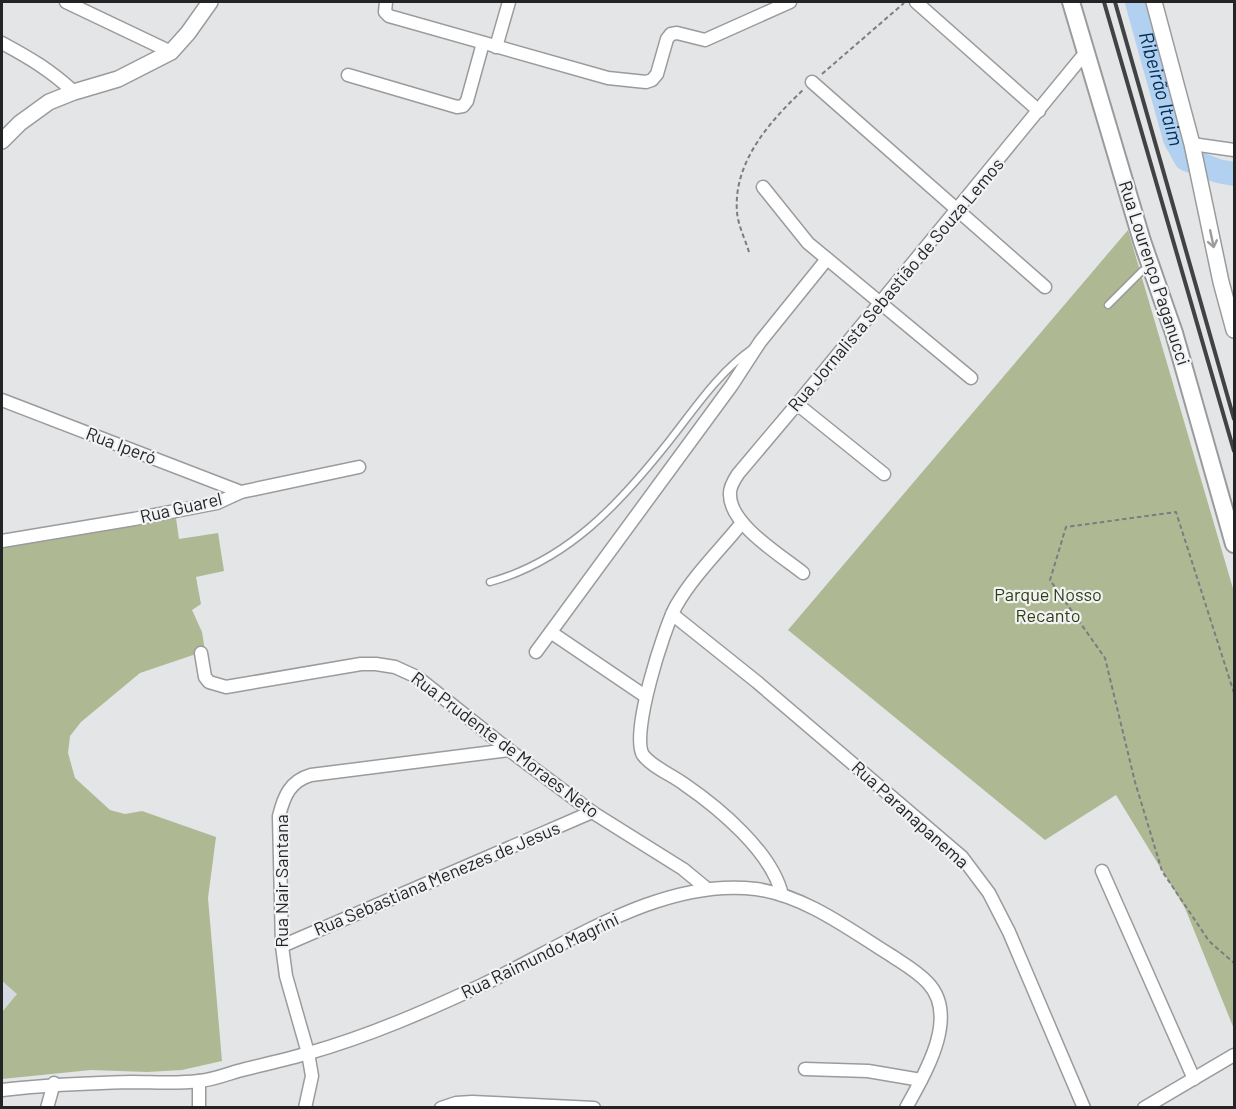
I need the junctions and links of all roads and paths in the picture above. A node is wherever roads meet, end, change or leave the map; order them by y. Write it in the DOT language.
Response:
graph roads {
  1 [pos="66,2"];
  2 [pos="210,2"];
  3 [pos="386,2"];
  4 [pos="509,2"];
  5 [pos="790,2"];
  6 [pos="906,2"];
  7 [pos="916,2"];
  8 [pos="1071,2"];
  9 [pos="1154,2"];
  10 [pos="2,43"];
  11 [pos="483,43"];
  12 [pos="496,47"];
  13 [pos="171,52"];
  14 [pos="1086,52"];
  15 [pos="348,75"];
  16 [pos="812,82"];
  17 [pos="74,92"];
  18 [pos="1039,111"];
  19 [pos="2,141"];
  20 [pos="1234,150"];
  21 [pos="1193,152"];
  22 [pos="763,187"];
  23 [pos="958,209"];
  24 [pos="749,252"];
  25 [pos="827,259"];
  26 [pos="1151,266"];
  27 [pos="1045,287"];
  28 [pos="880,304"];
  29 [pos="1108,305"];
  30 [pos="1234,330"];
  31 [pos="760,342"];
  32 [pos="971,378"];
  33 [pos="2,400"];
  34 [pos="797,404"];
  35 [pos="359,467"];
  36 [pos="884,474"];
  37 [pos="241,492"];
  38 [pos="741,524"];
  39 [pos="2,540"];
  40 [pos="1234,544"];
  41 [pos="803,573"];
  42 [pos="490,582"];
  43 [pos="672,614"];
  44 [pos="552,633"];
  45 [pos="537,652"];
  46 [pos="201,653"];
  47 [pos="1234,693"];
  48 [pos="645,696"];
  49 [pos="509,750"];
  50 [pos="592,812"];
  51 [pos="1102,871"];
  52 [pos="706,888"];
  53 [pos="782,895"];
  54 [pos="282,946"];
  55 [pos="1234,963"];
  56 [pos="308,1053"];
  57 [pos="1234,1055"];
  58 [pos="805,1069"];
  59 [pos="1194,1079"];
  60 [pos="921,1080"];
  61 [pos="199,1081"];
  62 [pos="54,1083"];
  63 [pos="2,1090"];
  64 [pos="47,1107"];
  65 [pos="199,1107"];
  66 [pos="306,1107"];
  67 [pos="441,1107"];
  68 [pos="594,1107"];
  69 [pos="906,1107"];
  70 [pos="1084,1107"];
  71 [pos="1144,1107"];
  1 -- 13 [label="street"];
  2 -- 13 [label="street"];
  3 -- 11 [label="street"];
  4 -- 12 [label="street"];
  5 -- 12 [label="street"];
  6 -- 16 [label="path"];
  7 -- 18 [label="street"];
  8 -- 14 [label="main road, Rua Lourenço Paganucci"];
  9 -- 21 [label="street"];
  10 -- 17 [label="street"];
  11 -- 12 [label="street"];
  11 -- 15 [label="street"];
  13 -- 17 [label="street"];
  14 -- 18 [label="street, Rua Jornalista Sebastião de Souza Lemos"];
  14 -- 26 [label="main road, Rua Lourenço Paganucci"];
  16 -- 23 [label="street"];
  16 -- 24 [label="path"];
  17 -- 19 [label="street"];
  18 -- 23 [label="street, Rua Jornalista Sebastião de Souza Lemos"];
  20 -- 21 [label="street"];
  21 -- 30 [label="street, one-way"];
  22 -- 25 [label="street"];
  23 -- 27 [label="street"];
  23 -- 28 [label="street, Rua Jornalista Sebastião de Souza Lemos"];
  25 -- 28 [label="street"];
  25 -- 31 [label="street"];
  26 -- 29 [label="lane"];
  26 -- 40 [label="main road, Rua Lourenço Paganucci"];
  28 -- 32 [label="street"];
  28 -- 34 [label="street, Rua Jornalista Sebastião de Souza Lemos"];
  31 -- 42 [label="lane"];
  31 -- 44 [label="street"];
  33 -- 37 [label="street, Rua Iperó"];
  34 -- 36 [label="street"];
  34 -- 38 [label="street, Rua Jornalista Sebastião de Souza Lemos"];
  35 -- 37 [label="street, Rua Guarel"];
  37 -- 39 [label="street, Rua Guarel"];
  38 -- 41 [label="street, Rua Jornalista Sebastião de Souza Lemos"];
  38 -- 43 [label="street"];
  43 -- 48 [label="street"];
  43 -- 70 [label="street, Rua Paranapanema"];
  44 -- 45 [label="street"];
  44 -- 48 [label="street"];
  46 -- 49 [label="street, Rua Prudente de Moraes Neto"];
  47 -- 55 [label="path"];
  48 -- 53 [label="street"];
  49 -- 50 [label="street, Rua Prudente de Moraes Neto"];
  49 -- 54 [label="street, Rua Nair Santana"];
  50 -- 52 [label="street, Rua Prudente de Moraes Neto"];
  50 -- 54 [label="street, Rua Sebastiana Menezes de Jesus"];
  51 -- 59 [label="street"];
  52 -- 53 [label="street, Rua Raimundo Magrini"];
  52 -- 56 [label="street, Rua Raimundo Magrini"];
  53 -- 60 [label="street, Rua Raimundo Magrini"];
  54 -- 56 [label="street, Rua Nair Santana"];
  56 -- 61 [label="street, Rua Raimundo Magrini"];
  56 -- 66 [label="street, Rua Nair Santana"];
  57 -- 59 [label="street"];
  58 -- 60 [label="street"];
  59 -- 71 [label="street"];
  60 -- 69 [label="street, Rua Raimundo Magrini"];
  61 -- 62 [label="street, Rua Raimundo Magrini"];
  61 -- 65 [label="street"];
  62 -- 63 [label="street, Rua Raimundo Magrini"];
  62 -- 64 [label="street"];
  67 -- 68 [label="street"];
}
